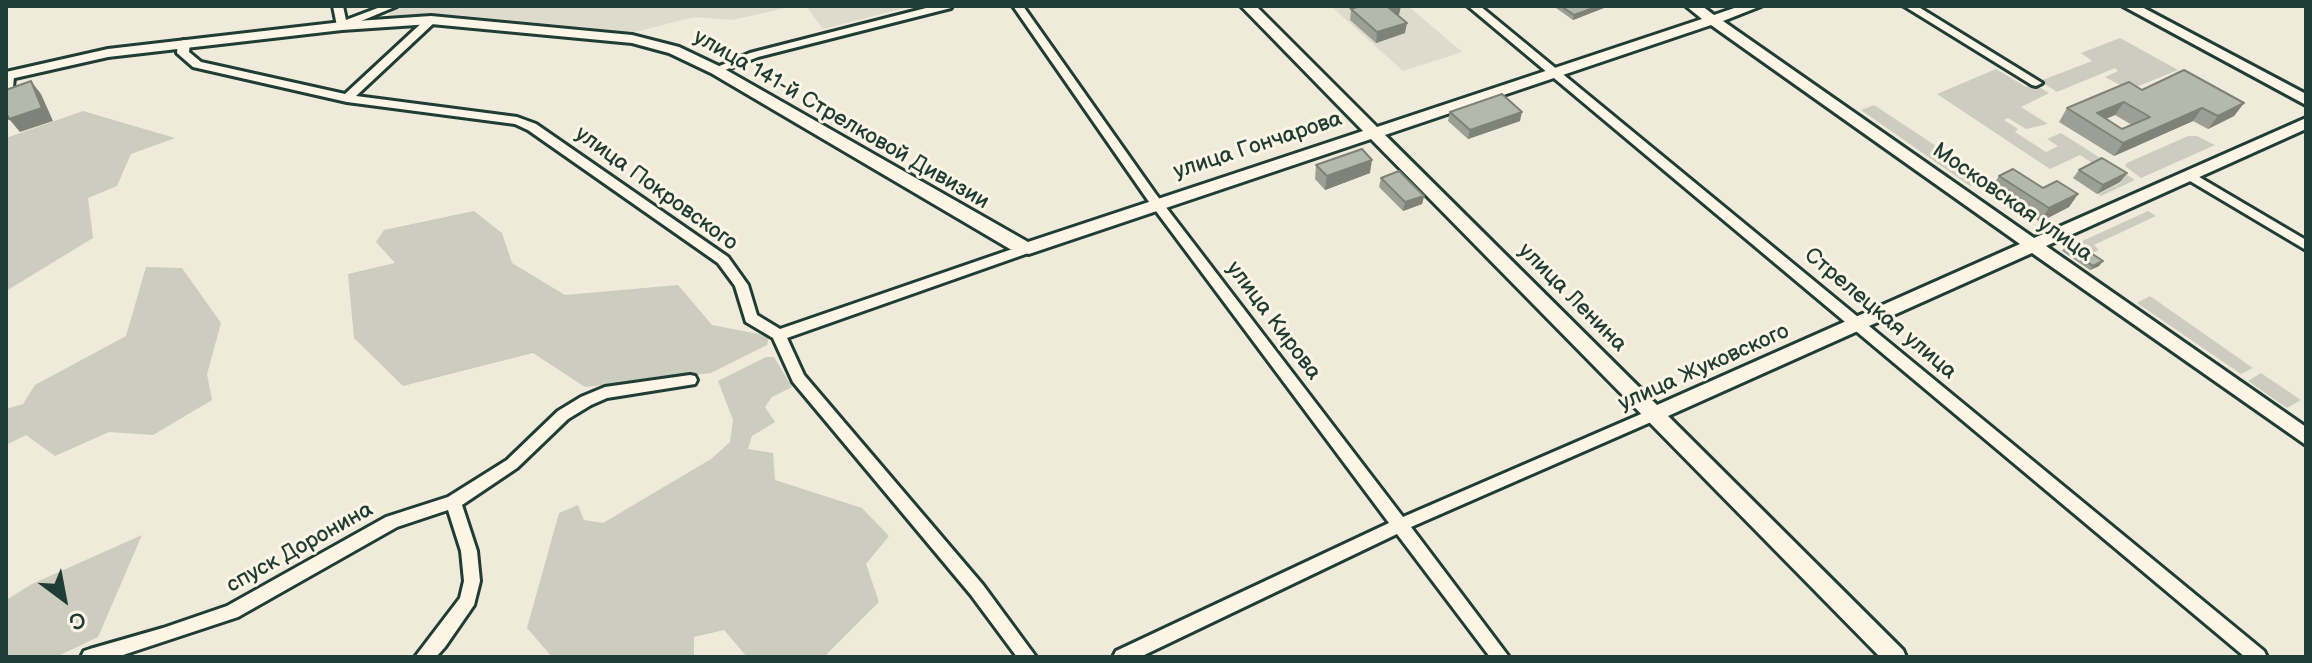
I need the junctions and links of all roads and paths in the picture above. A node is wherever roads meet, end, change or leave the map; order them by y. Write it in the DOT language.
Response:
graph roads {
  1 [pos="338,6"];
  2 [pos="392,6"];
  3 [pos="947,6"];
  4 [pos="1018,6"];
  5 [pos="1248,6"];
  6 [pos="1473,6"];
  7 [pos="1693,6"];
  8 [pos="1754,6"];
  9 [pos="1909,6"];
  10 [pos="2130,6"];
  11 [pos="1712,19"];
  12 [pos="431,20"];
  13 [pos="342,26"];
  14 [pos="184,43"];
  15 [pos="716,70"];
  16 [pos="1553,72"];
  17 [pos="7,76"];
  18 [pos="2036,83"];
  19 [pos="347,98"];
  20 [pos="2306,100"];
  21 [pos="6,101"];
  22 [pos="2306,123"];
  23 [pos="1375,132"];
  24 [pos="2189,175"];
  25 [pos="1157,203"];
  26 [pos="2032,244"];
  27 [pos="2306,246"];
  28 [pos="1029,248"];
  29 [pos="1859,324"];
  30 [pos="779,335"];
  31 [pos="690,380"];
  32 [pos="1653,415"];
  33 [pos="2306,437"];
  34 [pos="453,502"];
  35 [pos="1400,525"];
  36 [pos="90,657"];
  37 [pos="424,657"];
  38 [pos="1027,657"];
  39 [pos="1122,657"];
  40 [pos="1500,657"];
  41 [pos="1895,657"];
  42 [pos="2258,657"];
  1 -- 13 [label="street"];
  2 -- 13 [label="street"];
  3 -- 15 [label="street"];
  4 -- 25 [label="street, улица Кирова"];
  5 -- 23 [label="street, улица Ленина"];
  6 -- 16 [label="street, Стрелецкая улица"];
  7 -- 11 [label="street, Московская улица"];
  8 -- 11 [label="street, улица Гончарова"];
  9 -- 18 [label="street"];
  10 -- 20 [label="street"];
  11 -- 16 [label="street, улица Гончарова"];
  11 -- 26 [label="street, Московская улица"];
  12 -- 13 [label="street, улица 141-й Стрелковой Дивизии"];
  12 -- 15 [label="street, улица 141-й Стрелковой Дивизии"];
  12 -- 19 [label="street"];
  13 -- 14 [label="street, улица 141-й Стрелковой Дивизии"];
  14 -- 17 [label="street, улица 141-й Стрелковой Дивизии"];
  14 -- 19 [label="street, улица Покровского"];
  15 -- 28 [label="street, улица 141-й Стрелковой Дивизии"];
  16 -- 23 [label="street, улица Гончарова"];
  16 -- 29 [label="street, Стрелецкая улица"];
  17 -- 21 [label="street"];
  19 -- 30 [label="street, улица Покровского"];
  22 -- 24 [label="street, улица Жуковского"];
  23 -- 25 [label="street, улица Гончарова"];
  23 -- 32 [label="street, улица Ленина"];
  24 -- 26 [label="street, улица Жуковского"];
  24 -- 27 [label="street"];
  25 -- 28 [label="street, улица Гончарова"];
  25 -- 35 [label="street, улица Кирова"];
  26 -- 29 [label="street, улица Жуковского"];
  26 -- 33 [label="street, Московская улица"];
  28 -- 30 [label="street, улица Гончарова"];
  29 -- 32 [label="street, улица Жуковского"];
  29 -- 42 [label="street, Стрелецкая улица"];
  30 -- 38 [label="street, улица Покровского"];
  31 -- 34 [label="street, спуск Доронина"];
  32 -- 35 [label="street, улица Жуковского"];
  32 -- 41 [label="street, улица Ленина"];
  34 -- 36 [label="street, спуск Доронина"];
  34 -- 37 [label="street"];
  35 -- 39 [label="street, улица Жуковского"];
  35 -- 40 [label="street, улица Кирова"];
}
